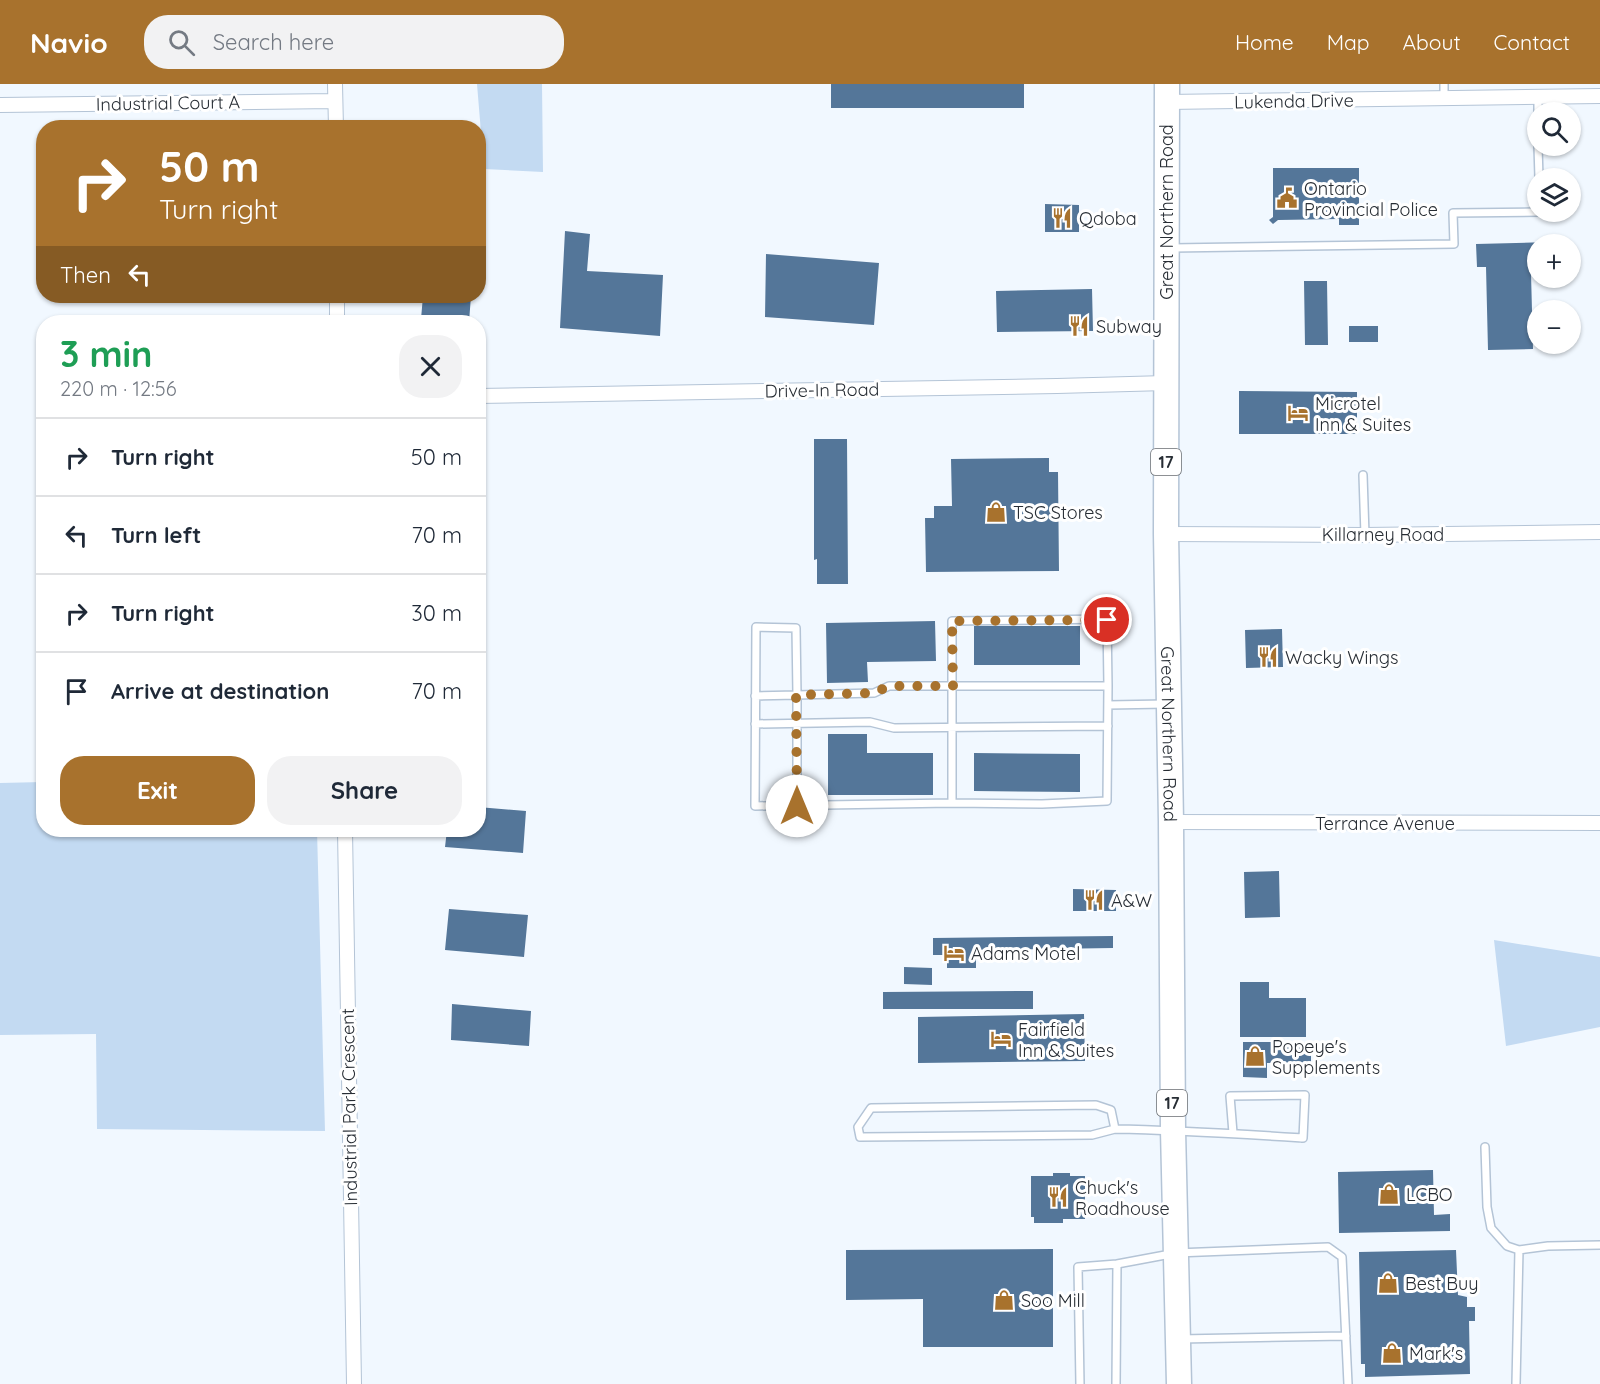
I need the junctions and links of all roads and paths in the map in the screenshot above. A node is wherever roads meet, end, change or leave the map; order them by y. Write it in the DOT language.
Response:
graph roads {
  1 [pos="335,84"];
  2 [pos="1444,84"];
  3 [pos="1167,93"];
  4 [pos="1600,96"];
  5 [pos="1538,97"];
  6 [pos="1444,98"];
  7 [pos="335,101"];
  8 [pos="1538,102"];
  9 [pos="0,105"];
  10 [pos="336,120"];
  11 [pos="1527,212"];
  12 [pos="1166,248"];
  13 [pos="1166,383"];
  14 [pos="486,396"];
  15 [pos="1363,475"];
  16 [pos="1600,532"];
  17 [pos="1166,534"];
  18 [pos="1365,535"];
  19 [pos="953,686"];
  20 [pos="1108,686"];
  21 [pos="796,695"];
  22 [pos="756,696"];
  23 [pos="1169,704"];
  24 [pos="1108,705"];
  25 [pos="796,723"];
  26 [pos="755,724"];
  27 [pos="1108,726"];
  28 [pos="953,728"];
  29 [pos="952,802"];
  30 [pos="797,806"];
  31 [pos="1171,822"];
  32 [pos="1600,823"];
  33 [pos="345,837"];
  34 [pos="1115,1130"];
  35 [pos="1173,1130"];
  36 [pos="1233,1133"];
  37 [pos="1485,1147"];
  38 [pos="1600,1245"];
  39 [pos="1519,1250"];
  40 [pos="1176,1253"];
  41 [pos="1117,1264"];
  42 [pos="1346,1336"];
  43 [pos="1178,1339"];
  44 [pos="354,1384"];
  45 [pos="1080,1384"];
  46 [pos="1116,1384"];
  47 [pos="1179,1384"];
  48 [pos="1348,1384"];
  49 [pos="1516,1384"];
  1 -- 7 [label="street"];
  2 -- 6 [label="lane"];
  3 -- 6 [label="street, Lukenda Drive"];
  3 -- 12 [label="highway, Great Northern Road / 17"];
  4 -- 5 [label="street, Lukenda Drive"];
  5 -- 6 [label="street, Lukenda Drive"];
  5 -- 8 [label="lane"];
  7 -- 9 [label="street, Industrial Court A"];
  7 -- 10 [label="street"];
  11 -- 12 [label="lane"];
  12 -- 13 [label="highway, Great Northern Road / 17"];
  13 -- 14 [label="street, Drive-In Road"];
  13 -- 17 [label="highway, Great Northern Road / 17"];
  15 -- 18 [label="lane"];
  16 -- 18 [label="street, Killarney Road"];
  17 -- 18 [label="street, Killarney Road"];
  17 -- 23 [label="highway, Great Northern Road / 17"];
  19 -- 20 [label="lane"];
  19 -- 20 [label="lane"];
  19 -- 21 [label="lane"];
  19 -- 28 [label="lane"];
  20 -- 24 [label="lane"];
  21 -- 22 [label="lane"];
  21 -- 22 [label="lane"];
  21 -- 25 [label="lane"];
  22 -- 26 [label="lane"];
  23 -- 24 [label="lane"];
  23 -- 31 [label="highway, Great Northern Road / 17"];
  24 -- 27 [label="lane"];
  25 -- 26 [label="lane"];
  25 -- 28 [label="lane"];
  25 -- 30 [label="lane"];
  26 -- 30 [label="lane"];
  27 -- 28 [label="lane"];
  27 -- 29 [label="lane"];
  28 -- 29 [label="lane"];
  29 -- 30 [label="lane"];
  31 -- 32 [label="street, Terrance Avenue"];
  31 -- 35 [label="highway, Great Northern Road / 17"];
  33 -- 44 [label="street, Industrial Park Crescent"];
  34 -- 34 [label="lane"];
  34 -- 35 [label="lane"];
  35 -- 36 [label="lane"];
  35 -- 40 [label="highway, Great Northern Road / 17"];
  36 -- 36 [label="lane"];
  37 -- 39 [label="lane"];
  38 -- 39 [label="lane"];
  39 -- 49 [label="lane"];
  40 -- 41 [label="lane"];
  40 -- 42 [label="lane"];
  40 -- 43 [label="highway, Great Northern Road / 17"];
  41 -- 45 [label="lane"];
  41 -- 46 [label="lane"];
  42 -- 43 [label="lane"];
  42 -- 48 [label="lane"];
  43 -- 47 [label="highway, Great Northern Road / 17"];
}
